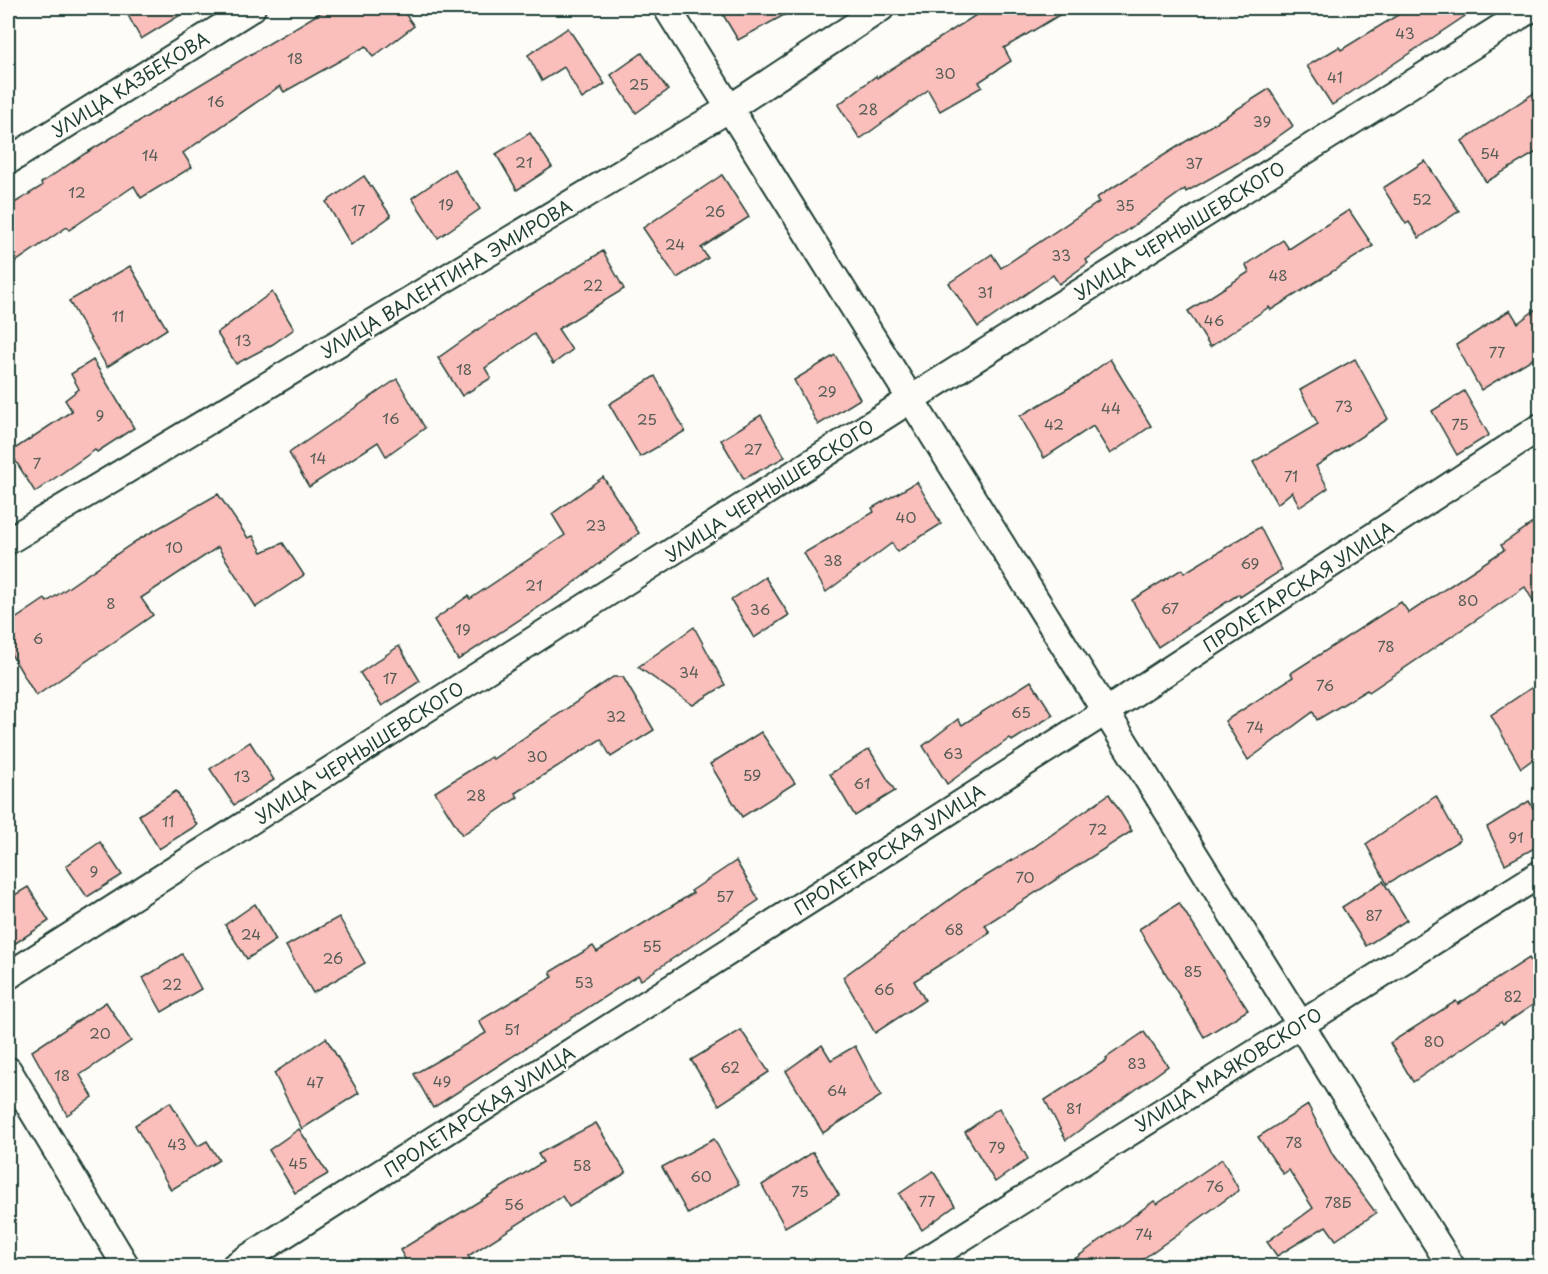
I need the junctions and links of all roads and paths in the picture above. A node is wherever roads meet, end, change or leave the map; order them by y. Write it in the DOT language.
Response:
graph roads {
  1 [pos="252,8"];
  2 [pos="667,8"];
  3 [pos="881,8"];
  4 [pos="1532,8"];
  5 [pos="730,108"];
  6 [pos="8,161"];
  7 [pos="911,399"];
  8 [pos="1540,427"];
  9 [pos="8,541"];
  10 [pos="1105,712"];
  11 [pos="1540,874"];
  12 [pos="8,976"];
  13 [pos="1299,1024"];
  14 [pos="8,1070"];
  15 [pos="126,1266"];
  16 [pos="235,1266"];
  17 [pos="917,1266"];
  18 [pos="1451,1266"];
  1 -- 6 [label="street, УЛИЦА КАЗБЕКОВА"];
  2 -- 5 [label="street"];
  3 -- 5 [label="street, УЛИЦА ВАЛЕНТИНА ЭМИРОВА"];
  4 -- 7 [label="street, УЛИЦА ЧЕРНЫШЕВСКОГО"];
  5 -- 7 [label="street"];
  5 -- 9 [label="street, УЛИЦА ВАЛЕНТИНА ЭМИРОВА"];
  7 -- 10 [label="street"];
  7 -- 12 [label="street, УЛИЦА ЧЕРНЫШЕВСКОГО"];
  8 -- 10 [label="street, ПРОЛЕТАРСКАЯ УЛИЦА"];
  10 -- 13 [label="street"];
  10 -- 16 [label="street, ПРОЛЕТАРСКАЯ УЛИЦА"];
  11 -- 13 [label="street, УЛИЦА МАЯКОВСКОГО"];
  13 -- 17 [label="street, УЛИЦА МАЯКОВСКОГО"];
  13 -- 18 [label="street"];
  14 -- 15 [label="street"];
}
